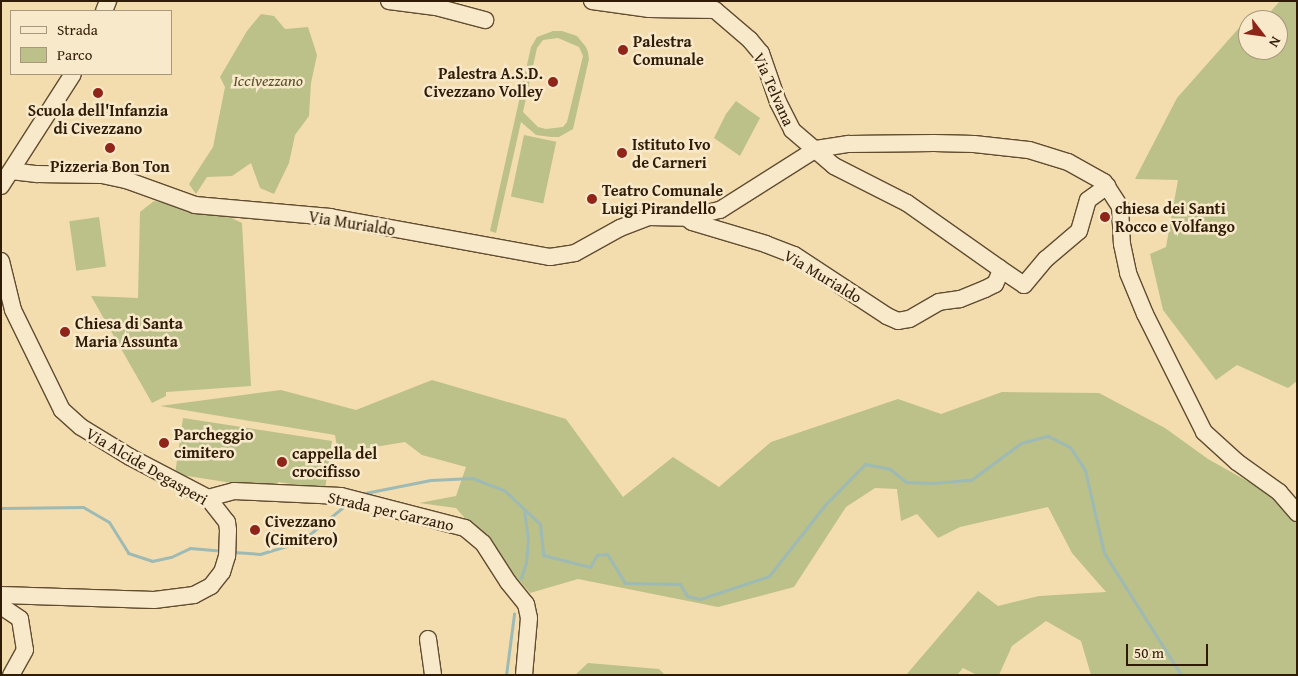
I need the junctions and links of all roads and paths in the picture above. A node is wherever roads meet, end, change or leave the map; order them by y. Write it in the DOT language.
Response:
graph roads {
  1 [pos="389,1"];
  2 [pos="592,1"];
  3 [pos="485,20"];
  4 [pos="72,75"];
  5 [pos="816,149"];
  6 [pos="11,171"];
  7 [pos="1,186"];
  8 [pos="1107,186"];
  9 [pos="688,218"];
  10 [pos="1,261"];
  11 [pos="999,268"];
  12 [pos="208,498"];
  13 [pos="1297,513"];
  14 [pos="1,595"];
  15 [pos="1,606"];
  16 [pos="428,639"];
  17 [pos="11,675"];
  18 [pos="433,675"];
  19 [pos="524,675"];
  1 -- 3 [label="street"];
  2 -- 5 [label="street, Via Telvana"];
  4 -- 6 [label="street"];
  5 -- 8 [label="street"];
  5 -- 9 [label="street, Via Murialdo"];
  5 -- 11 [label="street, Via Telvana"];
  6 -- 7 [label="street"];
  6 -- 9 [label="street, Via Murialdo"];
  8 -- 11 [label="street, Via Telvana"];
  8 -- 13 [label="street"];
  9 -- 11 [label="street, Via Murialdo"];
  10 -- 12 [label="street, Via Alcide Degasperi"];
  12 -- 14 [label="street, Via Alcide Degasperi"];
  12 -- 19 [label="street, Strada per Garzano"];
  15 -- 17 [label="street"];
  16 -- 18 [label="street"];
}
